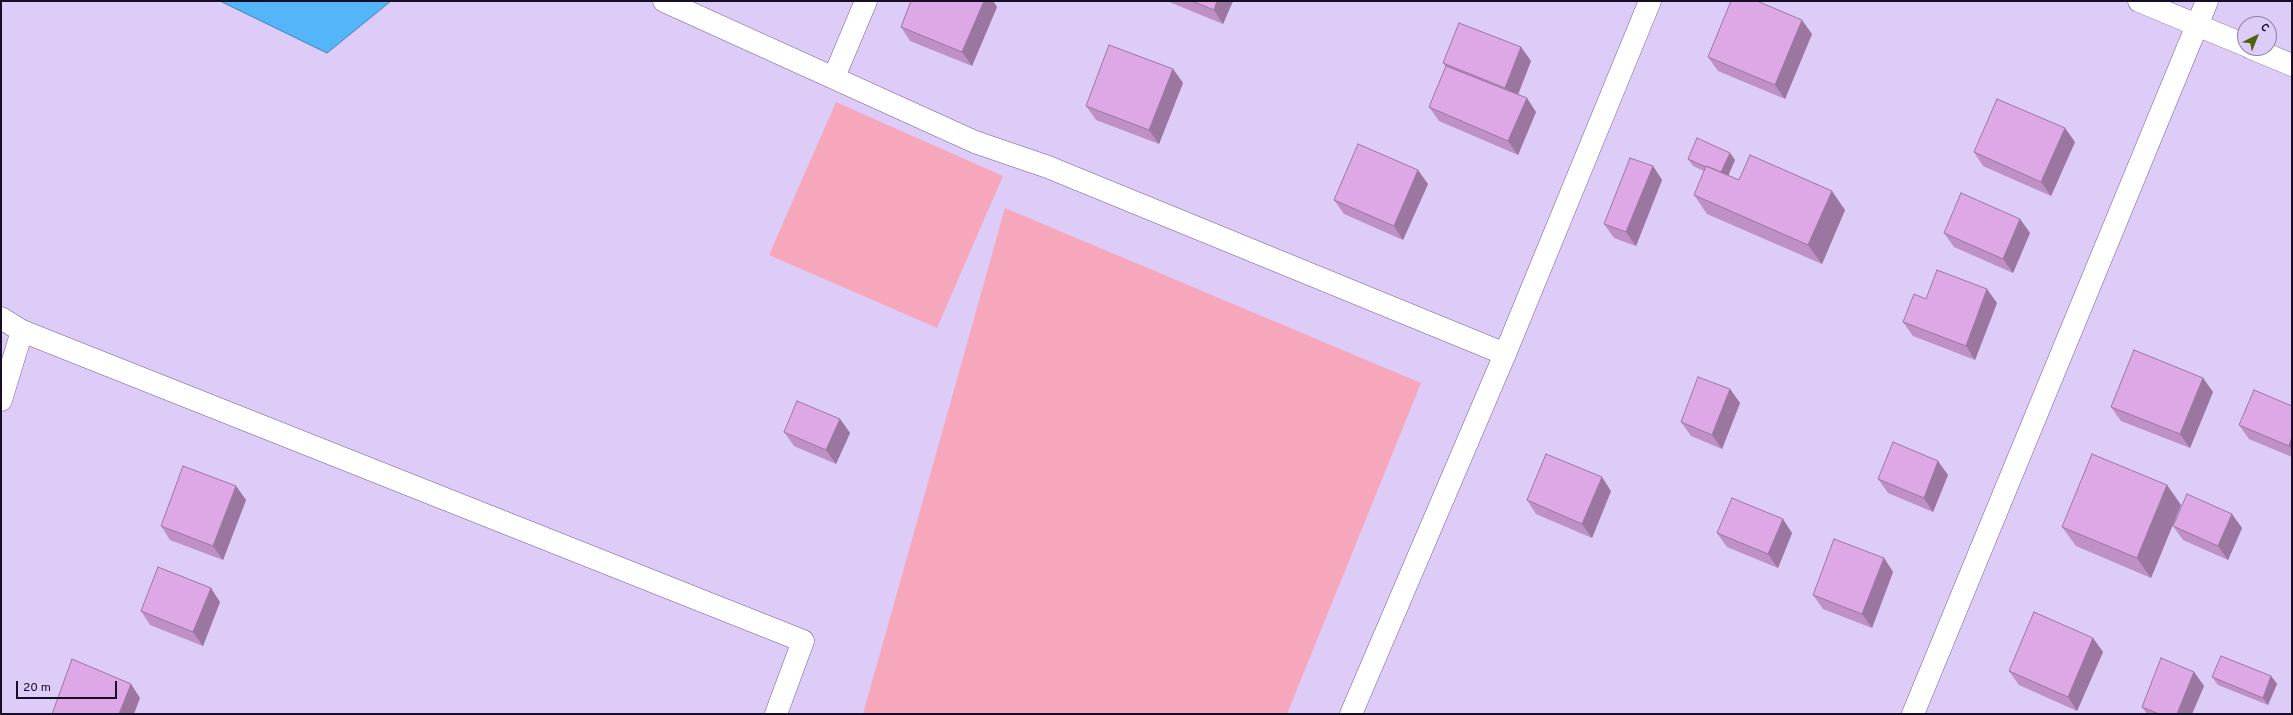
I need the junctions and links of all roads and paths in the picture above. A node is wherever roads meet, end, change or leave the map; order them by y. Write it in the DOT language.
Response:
graph roads {
  1 [pos="664,1"];
  2 [pos="866,1"];
  3 [pos="1650,1"];
  4 [pos="2139,1"];
  5 [pos="2207,1"];
  6 [pos="2197,26"];
  7 [pos="2237,42"];
  8 [pos="2270,56"];
  9 [pos="2292,65"];
  10 [pos="834,77"];
  11 [pos="1,318"];
  12 [pos="22,331"];
  13 [pos="1505,354"];
  14 [pos="1,400"];
  15 [pos="776,714"];
  16 [pos="1351,714"];
  17 [pos="1913,714"];
  1 -- 10 [label="street"];
  2 -- 10 [label="street"];
  3 -- 13 [label="street"];
  4 -- 6 [label="street"];
  5 -- 6 [label="street"];
  6 -- 7 [label="street"];
  6 -- 17 [label="street"];
  8 -- 9 [label="street"];
  10 -- 13 [label="street"];
  11 -- 12 [label="street"];
  12 -- 14 [label="street"];
  12 -- 15 [label="street"];
  13 -- 16 [label="street"];
}
